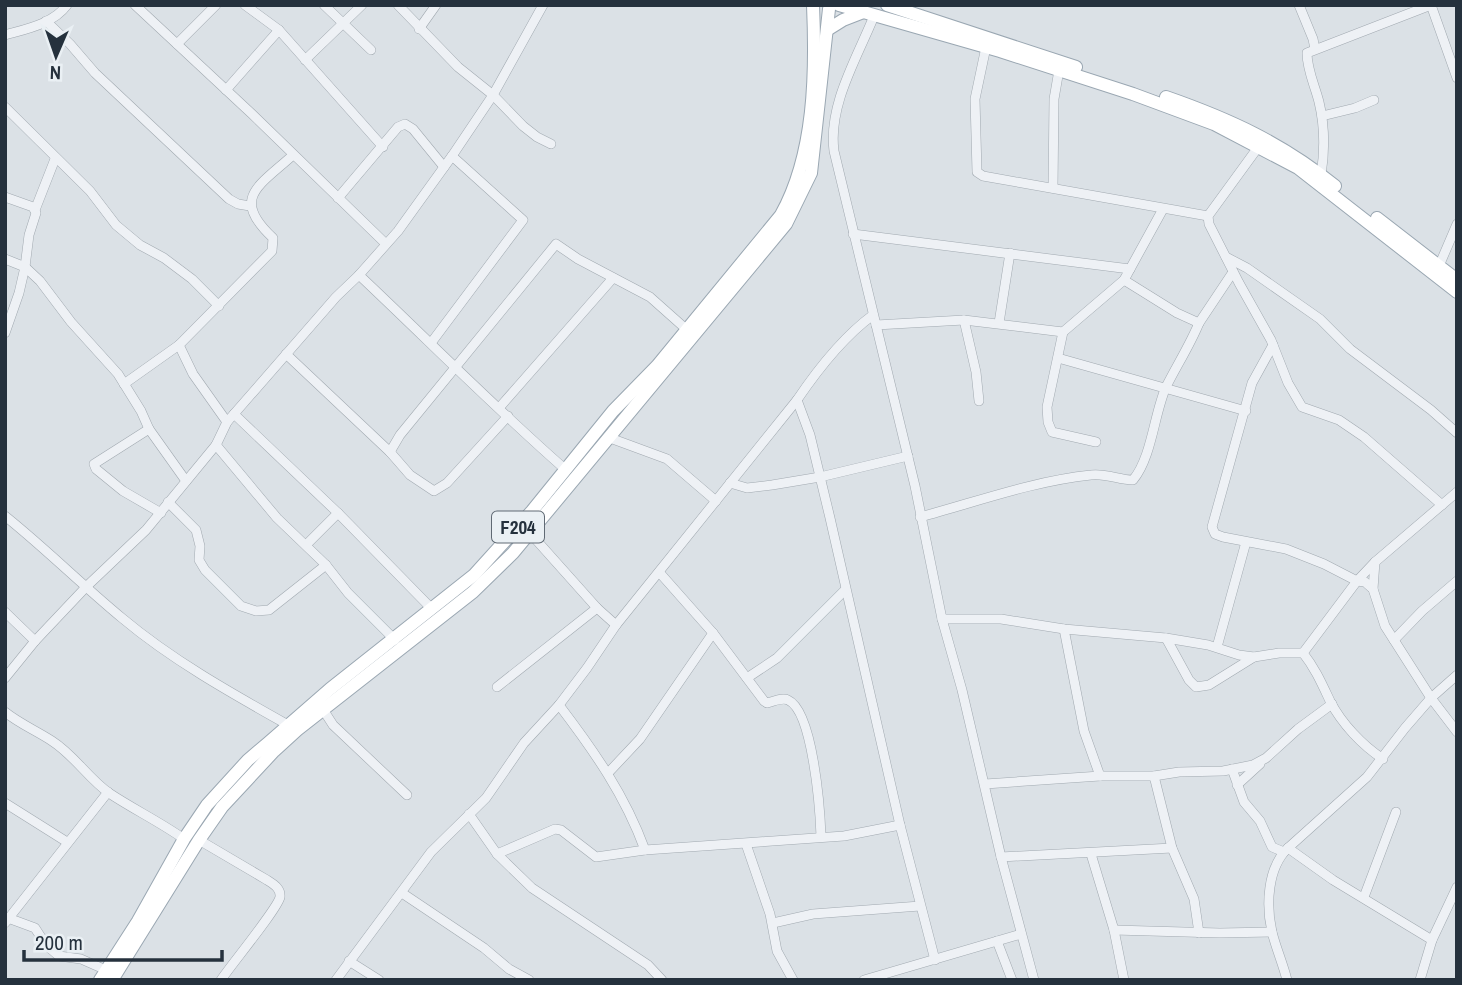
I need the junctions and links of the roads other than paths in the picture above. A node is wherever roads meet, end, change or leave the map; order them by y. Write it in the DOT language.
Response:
graph roads {
  1 [pos="67,5"];
  2 [pos="135,5"];
  3 [pos="216,5"];
  4 [pos="245,5"];
  5 [pos="324,5"];
  6 [pos="362,5"];
  7 [pos="398,5"];
  8 [pos="436,5"];
  9 [pos="543,5"];
  10 [pos="813,5"];
  11 [pos="887,5"];
  12 [pos="1299,5"];
  13 [pos="1431,5"];
  14 [pos="835,7"];
  15 [pos="860,13"];
  16 [pos="874,16"];
  17 [pos="46,21"];
  18 [pos="342,23"];
  19 [pos="419,29"];
  20 [pos="279,30"];
  21 [pos="827,30"];
  22 [pos="5,35"];
  23 [pos="177,44"];
  24 [pos="986,47"];
  25 [pos="1315,49"];
  26 [pos="371,50"];
  27 [pos="305,60"];
  28 [pos="1059,70"];
  29 [pos="1456,74"];
  30 [pos="226,90"];
  31 [pos="493,95"];
  32 [pos="1374,100"];
  33 [pos="5,107"];
  34 [pos="1322,116"];
  35 [pos="551,144"];
  36 [pos="1259,146"];
  37 [pos="383,147"];
  38 [pos="293,155"];
  39 [pos="452,156"];
  40 [pos="55,159"];
  41 [pos="444,167"];
  42 [pos="1321,175"];
  43 [pos="1053,188"];
  44 [pos="5,197"];
  45 [pos="338,198"];
  46 [pos="250,206"];
  47 [pos="1163,209"];
  48 [pos="35,210"];
  49 [pos="1208,216"];
  50 [pos="1457,224"];
  51 [pos="853,234"];
  52 [pos="385,243"];
  53 [pos="1010,253"];
  54 [pos="1225,256"];
  55 [pos="5,259"];
  56 [pos="1439,266"];
  57 [pos="25,267"];
  58 [pos="1130,269"];
  59 [pos="1233,272"];
  60 [pos="359,275"];
  61 [pos="613,278"];
  62 [pos="1457,280"];
  63 [pos="1124,281"];
  64 [pos="1457,292"];
  65 [pos="219,306"];
  66 [pos="873,315"];
  67 [pos="964,320"];
  68 [pos="999,323"];
  69 [pos="1199,323"];
  70 [pos="876,325"];
  71 [pos="686,329"];
  72 [pos="1063,332"];
  73 [pos="5,333"];
  74 [pos="431,343"];
  75 [pos="179,345"];
  76 [pos="1273,345"];
  77 [pos="285,354"];
  78 [pos="1058,358"];
  79 [pos="455,367"];
  80 [pos="124,384"];
  81 [pos="1166,388"];
  82 [pos="797,400"];
  83 [pos="979,401"];
  84 [pos="499,408"];
  85 [pos="1246,411"];
  86 [pos="508,416"];
  87 [pos="230,418"];
  88 [pos="149,429"];
  89 [pos="1457,433"];
  90 [pos="610,438"];
  91 [pos="1096,442"];
  92 [pos="216,445"];
  93 [pos="390,452"];
  94 [pos="908,456"];
  95 [pos="566,470"];
  96 [pos="820,477"];
  97 [pos="186,481"];
  98 [pos="730,483"];
  99 [pos="1457,492"];
  100 [pos="716,501"];
  101 [pos="168,502"];
  102 [pos="1442,505"];
  103 [pos="161,513"];
  104 [pos="338,513"];
  105 [pos="5,516"];
  106 [pos="920,517"];
  107 [pos="530,533"];
  108 [pos="1247,542"];
  109 [pos="306,545"];
  110 [pos="1375,562"];
  111 [pos="326,565"];
  112 [pos="659,572"];
  113 [pos="1357,581"];
  114 [pos="1457,581"];
  115 [pos="87,586"];
  116 [pos="1374,589"];
  117 [pos="845,590"];
  118 [pos="432,608"];
  119 [pos="597,608"];
  120 [pos="5,612"];
  121 [pos="943,619"];
  122 [pos="616,625"];
  123 [pos="1064,629"];
  124 [pos="713,633"];
  125 [pos="1166,638"];
  126 [pos="394,640"];
  127 [pos="1394,640"];
  128 [pos="35,641"];
  129 [pos="1217,648"];
  130 [pos="1303,653"];
  131 [pos="1254,657"];
  132 [pos="1457,675"];
  133 [pos="5,678"];
  134 [pos="747,678"];
  135 [pos="497,687"];
  136 [pos="1432,698"];
  137 [pos="1332,704"];
  138 [pos="559,705"];
  139 [pos="324,711"];
  140 [pos="5,712"];
  141 [pos="288,725"];
  142 [pos="1457,732"];
  143 [pos="1266,758"];
  144 [pos="1382,759"];
  145 [pos="1232,769"];
  146 [pos="608,772"];
  147 [pos="1100,775"];
  148 [pos="1153,776"];
  149 [pos="985,784"];
  150 [pos="1237,785"];
  151 [pos="108,792"];
  152 [pos="407,795"];
  153 [pos="5,803"];
  154 [pos="1396,812"];
  155 [pos="470,814"];
  156 [pos="900,825"];
  157 [pos="821,836"];
  158 [pos="184,839"];
  159 [pos="199,840"];
  160 [pos="67,842"];
  161 [pos="746,844"];
  162 [pos="1172,848"];
  163 [pos="645,850"];
  164 [pos="1286,850"];
  165 [pos="497,854"];
  166 [pos="1091,854"];
  167 [pos="1001,857"];
  168 [pos="1457,887"];
  169 [pos="402,893"];
  170 [pos="1364,897"];
  171 [pos="920,906"];
  172 [pos="7,920"];
  173 [pos="773,923"];
  174 [pos="1114,930"];
  175 [pos="1272,932"];
  176 [pos="1199,933"];
  177 [pos="1021,934"];
  178 [pos="1432,940"];
  179 [pos="997,941"];
  180 [pos="935,960"];
  181 [pos="349,961"];
  182 [pos="106,977"];
  183 [pos="220,980"];
  184 [pos="336,980"];
  185 [pos="379,980"];
  186 [pos="529,980"];
  187 [pos="662,980"];
  188 [pos="793,980"];
  189 [pos="864,980"];
  190 [pos="1012,980"];
  191 [pos="1034,980"];
  192 [pos="1124,980"];
  193 [pos="1287,980"];
  194 [pos="1420,980"];
  1 -- 17 [label="street"];
  2 -- 23 [label="street"];
  3 -- 23 [label="street"];
  4 -- 20 [label="street"];
  5 -- 18 [label="street"];
  6 -- 18 [label="street"];
  7 -- 19 [label="street"];
  8 -- 19 [label="street"];
  9 -- 31 [label="street"];
  10 -- 14 [label="main road, F204"];
  10 -- 71 [label="main road, F204"];
  11 -- 42 [label="main road"];
  12 -- 25 [label="street"];
  13 -- 25 [label="street"];
  13 -- 29 [label="street"];
  14 -- 15 [label="main road"];
  14 -- 21 [label="main road, F204"];
  15 -- 16 [label="main road"];
  15 -- 21 [label="main road"];
  16 -- 24 [label="main road"];
  16 -- 51 [label="street"];
  17 -- 22 [label="street"];
  17 -- 46 [label="street"];
  18 -- 26 [label="street"];
  18 -- 27 [label="street"];
  19 -- 31 [label="street"];
  20 -- 27 [label="street"];
  20 -- 30 [label="street"];
  21 -- 90 [label="main road, F204"];
  23 -- 30 [label="street"];
  24 -- 28 [label="main road"];
  24 -- 43 [label="street"];
  25 -- 34 [label="street"];
  27 -- 37 [label="street"];
  28 -- 36 [label="main road"];
  28 -- 43 [label="street"];
  30 -- 38 [label="street"];
  31 -- 35 [label="street"];
  31 -- 39 [label="street"];
  32 -- 34 [label="street"];
  33 -- 40 [label="street"];
  34 -- 42 [label="street"];
  36 -- 49 [label="street"];
  36 -- 64 [label="main road"];
  37 -- 41 [label="street"];
  37 -- 45 [label="street"];
  38 -- 45 [label="street"];
  38 -- 46 [label="street"];
  39 -- 41 [label="street"];
  39 -- 74 [label="street"];
  40 -- 48 [label="street"];
  40 -- 65 [label="street"];
  41 -- 52 [label="street"];
  42 -- 56 [label="main road"];
  43 -- 47 [label="street"];
  44 -- 48 [label="street"];
  45 -- 52 [label="street"];
  46 -- 65 [label="street"];
  47 -- 49 [label="street"];
  47 -- 58 [label="street"];
  48 -- 57 [label="street"];
  49 -- 54 [label="street"];
  50 -- 56 [label="street"];
  51 -- 53 [label="street"];
  51 -- 66 [label="street"];
  52 -- 60 [label="street"];
  53 -- 58 [label="street"];
  53 -- 68 [label="street"];
  54 -- 59 [label="street"];
  54 -- 89 [label="street"];
  55 -- 57 [label="street"];
  56 -- 62 [label="main road"];
  57 -- 73 [label="street"];
  57 -- 80 [label="street"];
  58 -- 63 [label="street"];
  59 -- 69 [label="street"];
  59 -- 76 [label="street"];
  60 -- 74 [label="street"];
  60 -- 77 [label="street"];
  61 -- 71 [label="street"];
  61 -- 79 [label="street"];
  61 -- 84 [label="street"];
  63 -- 69 [label="street"];
  63 -- 72 [label="street"];
  65 -- 75 [label="street"];
  66 -- 70 [label="street"];
  66 -- 82 [label="street"];
  67 -- 68 [label="street"];
  67 -- 70 [label="street"];
  67 -- 83 [label="street"];
  68 -- 72 [label="street"];
  69 -- 81 [label="street"];
  70 -- 94 [label="street"];
  71 -- 95 [label="main road, F204"];
  72 -- 78 [label="street"];
  74 -- 79 [label="street"];
  75 -- 80 [label="street"];
  75 -- 87 [label="street"];
  76 -- 85 [label="street"];
  76 -- 102 [label="street"];
  77 -- 87 [label="street"];
  77 -- 93 [label="street"];
  78 -- 81 [label="street"];
  78 -- 91 [label="street"];
  79 -- 84 [label="street"];
  79 -- 93 [label="street"];
  80 -- 88 [label="street"];
  81 -- 85 [label="street"];
  81 -- 106 [label="street"];
  82 -- 96 [label="street"];
  82 -- 98 [label="street"];
  84 -- 86 [label="street"];
  85 -- 108 [label="street"];
  86 -- 93 [label="street"];
  86 -- 95 [label="street"];
  87 -- 92 [label="street"];
  87 -- 104 [label="street"];
  88 -- 97 [label="street"];
  88 -- 103 [label="street"];
  90 -- 100 [label="street"];
  90 -- 107 [label="main road, F204"];
  92 -- 97 [label="street"];
  92 -- 109 [label="street"];
  94 -- 96 [label="street"];
  94 -- 106 [label="street"];
  95 -- 118 [label="main road, F204"];
  96 -- 98 [label="street"];
  96 -- 117 [label="street"];
  97 -- 101 [label="street"];
  98 -- 100 [label="street"];
  99 -- 102 [label="street"];
  100 -- 112 [label="street"];
  101 -- 103 [label="street"];
  101 -- 111 [label="street"];
  102 -- 110 [label="street"];
  103 -- 115 [label="street"];
  104 -- 109 [label="street"];
  104 -- 118 [label="street"];
  105 -- 115 [label="street"];
  106 -- 121 [label="street"];
  107 -- 119 [label="street"];
  107 -- 139 [label="main road, F204"];
  108 -- 113 [label="street"];
  108 -- 129 [label="street"];
  109 -- 111 [label="street"];
  110 -- 113 [label="street"];
  110 -- 116 [label="street"];
  111 -- 126 [label="street"];
  112 -- 122 [label="street"];
  112 -- 124 [label="street"];
  113 -- 116 [label="street"];
  113 -- 130 [label="street"];
  114 -- 127 [label="street"];
  115 -- 128 [label="street"];
  115 -- 141 [label="street"];
  116 -- 127 [label="street"];
  117 -- 134 [label="street"];
  117 -- 156 [label="street"];
  118 -- 126 [label="main road, F204"];
  119 -- 122 [label="street"];
  119 -- 135 [label="street"];
  120 -- 128 [label="street"];
  121 -- 123 [label="street"];
  121 -- 149 [label="street"];
  122 -- 138 [label="street"];
  123 -- 125 [label="street"];
  123 -- 147 [label="street"];
  124 -- 134 [label="street"];
  124 -- 146 [label="street"];
  125 -- 129 [label="street"];
  125 -- 131 [label="street"];
  126 -- 141 [label="main road, F204"];
  127 -- 136 [label="street"];
  128 -- 133 [label="street"];
  129 -- 131 [label="street"];
  130 -- 131 [label="street"];
  130 -- 137 [label="street"];
  132 -- 136 [label="street"];
  134 -- 157 [label="street"];
  136 -- 142 [label="street"];
  136 -- 144 [label="street"];
  137 -- 143 [label="street"];
  137 -- 144 [label="street"];
  138 -- 146 [label="street"];
  138 -- 155 [label="street"];
  139 -- 152 [label="street"];
  139 -- 159 [label="main road, F204"];
  140 -- 151 [label="street"];
  141 -- 158 [label="main road, F204"];
  143 -- 145 [label="street"];
  143 -- 150 [label="street"];
  144 -- 164 [label="street"];
  145 -- 148 [label="street"];
  145 -- 150 [label="street"];
  146 -- 163 [label="street"];
  147 -- 148 [label="street"];
  147 -- 149 [label="street"];
  148 -- 162 [label="street"];
  149 -- 167 [label="street"];
  150 -- 164 [label="street"];
  151 -- 158 [label="street"];
  151 -- 160 [label="street"];
  153 -- 160 [label="street"];
  154 -- 170 [label="street"];
  155 -- 165 [label="street"];
  155 -- 169 [label="street"];
  156 -- 157 [label="street"];
  156 -- 171 [label="street"];
  157 -- 161 [label="street"];
  158 -- 182 [label="main road, F204"];
  159 -- 182 [label="main road, F204"];
  159 -- 183 [label="street"];
  160 -- 172 [label="street"];
  161 -- 163 [label="street"];
  161 -- 173 [label="street"];
  162 -- 166 [label="street"];
  162 -- 176 [label="street"];
  163 -- 165 [label="street"];
  164 -- 170 [label="street"];
  164 -- 175 [label="street"];
  165 -- 187 [label="street"];
  166 -- 167 [label="street"];
  166 -- 174 [label="street"];
  167 -- 177 [label="street"];
  168 -- 178 [label="street"];
  169 -- 181 [label="street"];
  169 -- 186 [label="street"];
  170 -- 178 [label="street"];
  171 -- 173 [label="street"];
  171 -- 180 [label="street"];
  172 -- 182 [label="street"];
  173 -- 188 [label="street"];
  174 -- 176 [label="street"];
  174 -- 192 [label="street"];
  175 -- 176 [label="street"];
  175 -- 193 [label="street"];
  177 -- 179 [label="street"];
  177 -- 191 [label="street"];
  178 -- 194 [label="street"];
  179 -- 180 [label="street"];
  179 -- 190 [label="street"];
  180 -- 189 [label="street"];
  181 -- 184 [label="street"];
  181 -- 185 [label="street"];
}
